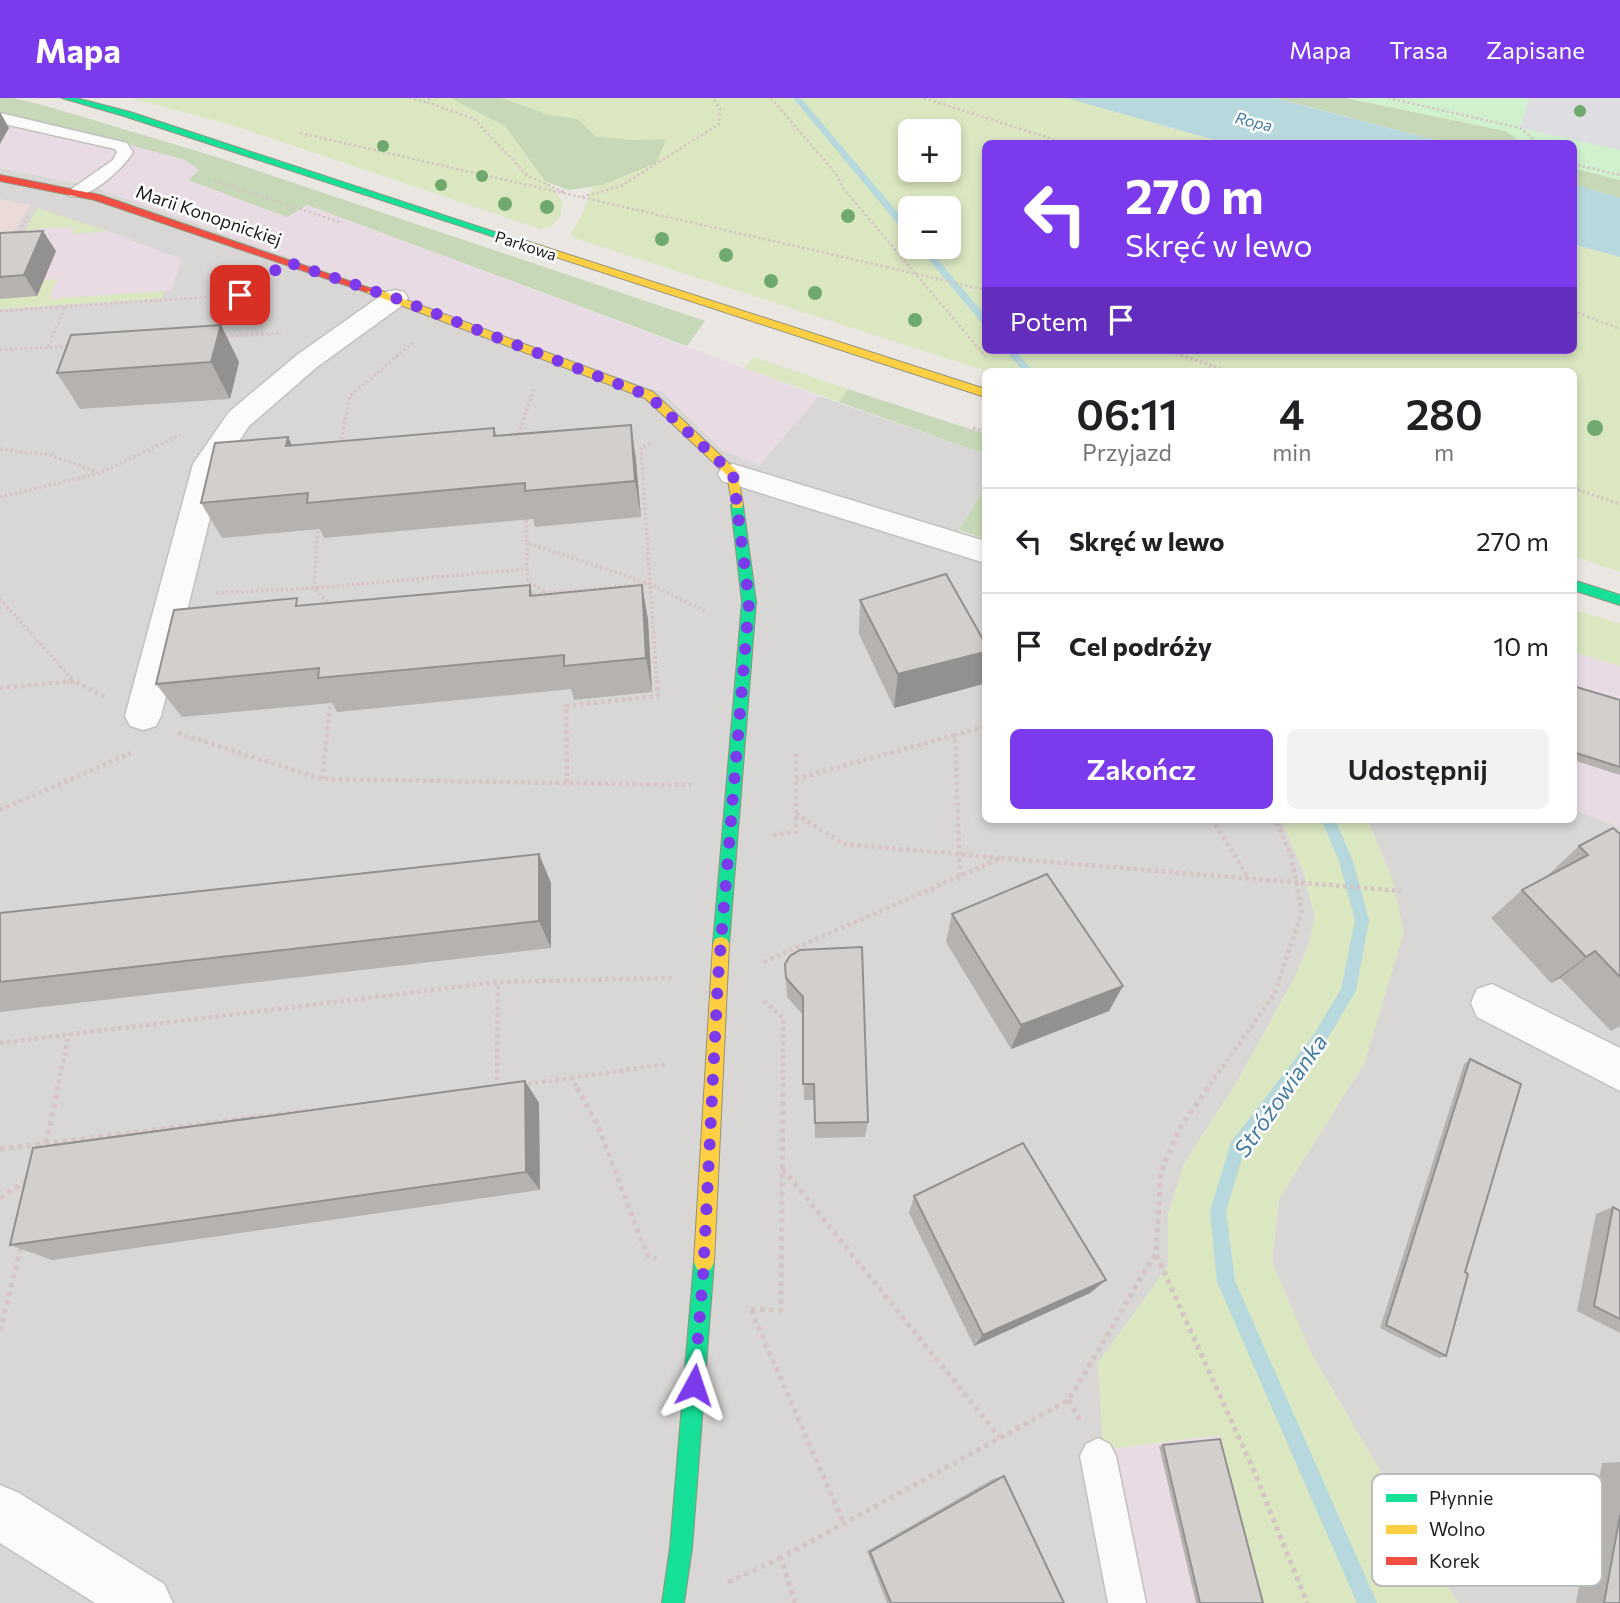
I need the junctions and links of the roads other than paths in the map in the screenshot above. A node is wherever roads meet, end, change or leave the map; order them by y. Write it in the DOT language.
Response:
graph roads {
  1 [pos="66,98"];
  2 [pos="0,118"];
  3 [pos="0,178"];
  4 [pos="76,193"];
  5 [pos="395,298"];
  6 [pos="982,392"];
  7 [pos="733,474"];
  8 [pos="982,551"];
  9 [pos="1577,585"];
  10 [pos="1620,600"];
  11 [pos="143,716"];
  12 [pos="1492,1003"];
  13 [pos="1620,1070"];
  14 [pos="1098,1456"];
  15 [pos="0,1512"];
  16 [pos="145,1603"];
  17 [pos="673,1603"];
  18 [pos="1127,1603"];
  1 -- 6 [label="street, Parkowa"];
  2 -- 4 [label="lane"];
  3 -- 4 [label="street, Marii Konopnickiej"];
  4 -- 5 [label="street, Marii Konopnickiej"];
  5 -- 7 [label="street, Marii Konopnickiej"];
  5 -- 11 [label="street"];
  7 -- 8 [label="street"];
  7 -- 17 [label="street"];
  9 -- 10 [label="street"];
  12 -- 13 [label="street"];
  14 -- 18 [label="lane"];
  15 -- 16 [label="street"];
}
